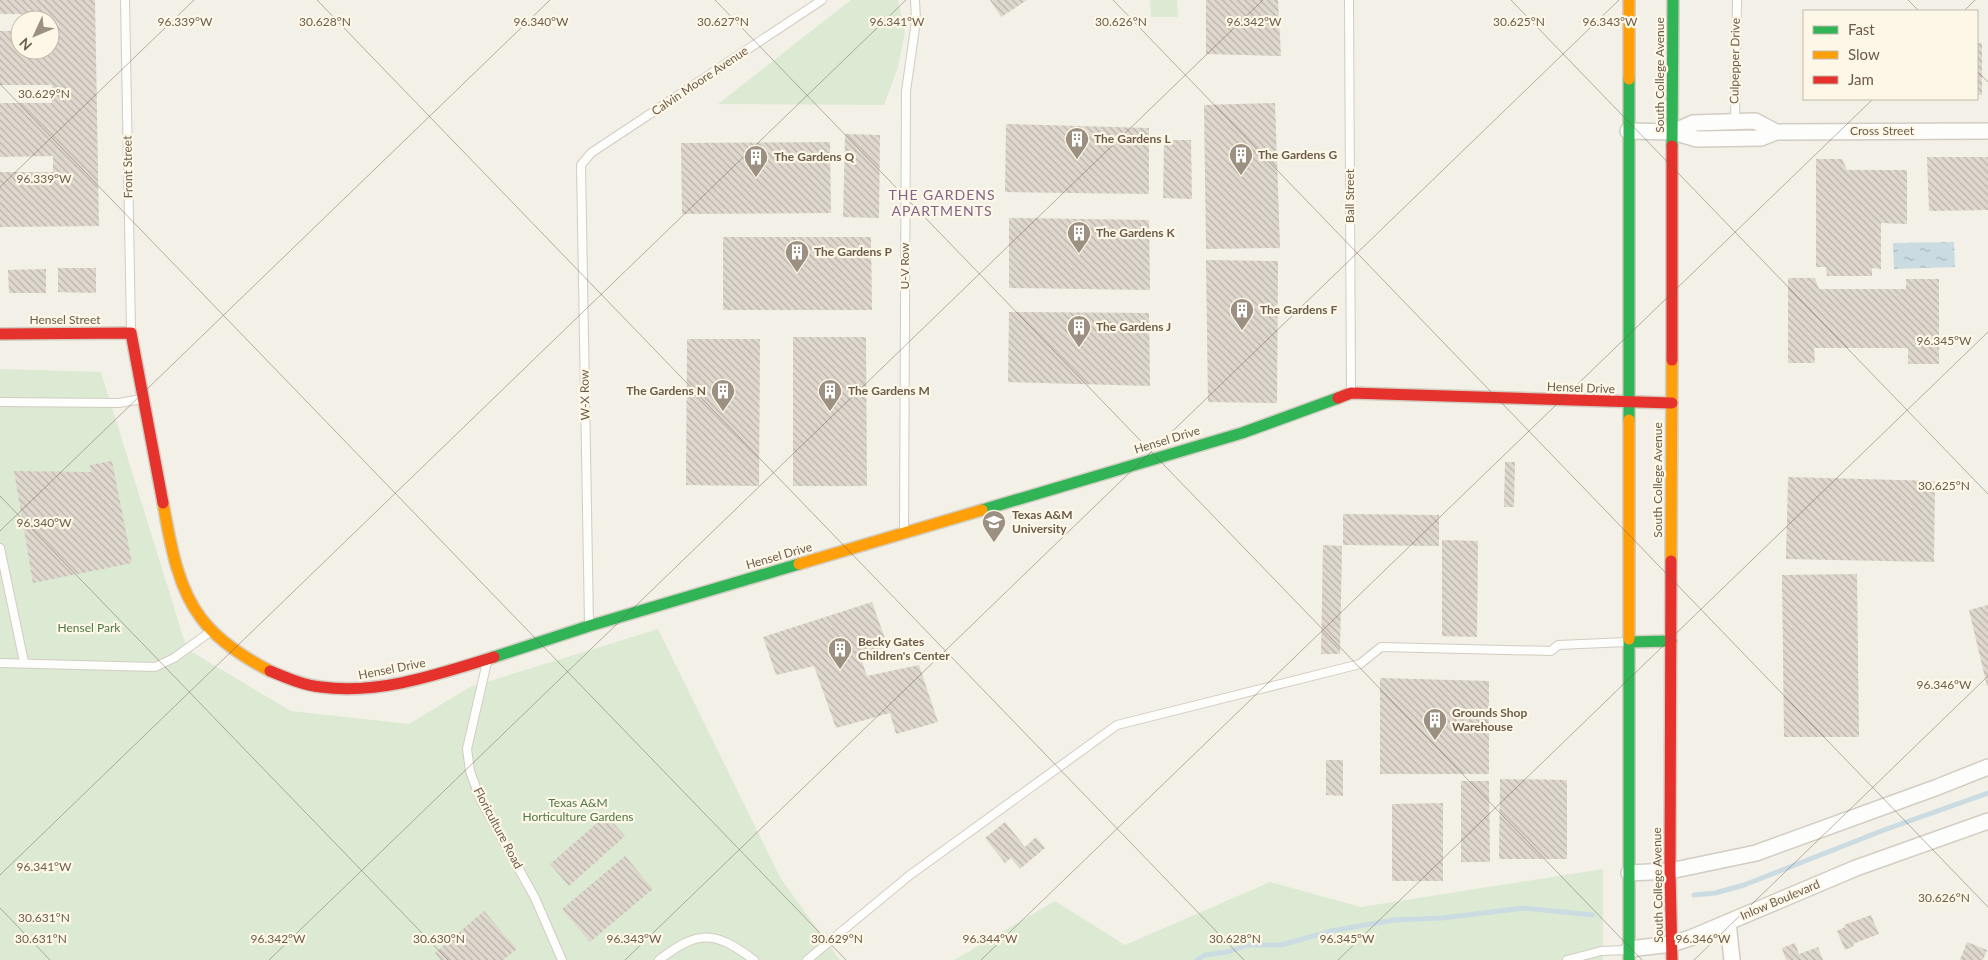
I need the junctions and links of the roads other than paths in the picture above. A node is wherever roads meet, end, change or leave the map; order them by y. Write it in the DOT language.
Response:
graph roads {
  1 [pos="126,0"];
  2 [pos="822,0"];
  3 [pos="916,0"];
  4 [pos="1349,0"];
  5 [pos="1629,0"];
  6 [pos="1674,0"];
  7 [pos="1737,0"];
  8 [pos="1734,122"];
  9 [pos="1988,131"];
  10 [pos="1628,132"];
  11 [pos="1673,132"];
  12 [pos="1776,132"];
  13 [pos="581,165"];
  14 [pos="131,333"];
  15 [pos="0,334"];
  16 [pos="1351,393"];
  17 [pos="144,399"];
  18 [pos="0,402"];
  19 [pos="1630,403"];
  20 [pos="1672,403"];
  21 [pos="904,533"];
  22 [pos="0,548"];
  23 [pos="589,626"];
  24 [pos="212,631"];
  25 [pos="1671,641"];
  26 [pos="1629,642"];
  27 [pos="488,660"];
  28 [pos="24,662"];
  29 [pos="0,663"];
  30 [pos="1988,767"];
  31 [pos="1988,821"];
  32 [pos="1670,871"];
  33 [pos="1629,872"];
  34 [pos="1728,922"];
  35 [pos="1672,944"];
  36 [pos="1629,955"];
  37 [pos="562,960"];
  38 [pos="659,960"];
  39 [pos="754,960"];
  40 [pos="807,960"];
  41 [pos="1567,960"];
  42 [pos="1672,960"];
  43 [pos="1732,960"];
  1 -- 14 [label="lane, Front Street"];
  2 -- 13 [label="lane, Calvin Moore Avenue"];
  3 -- 21 [label="lane, U-V Row"];
  4 -- 16 [label="lane, Ball Street"];
  5 -- 10 [label="street"];
  6 -- 11 [label="street, South College Avenue"];
  7 -- 8 [label="lane, Culpepper Drive"];
  8 -- 11 [label="street, Cross Street"];
  8 -- 12 [label="street, Cross Street"];
  9 -- 12 [label="street, Cross Street"];
  10 -- 11 [label="street, Cross Street"];
  10 -- 19 [label="street"];
  11 -- 12 [label="street, Cross Street"];
  11 -- 20 [label="street, South College Avenue"];
  13 -- 23 [label="lane, W-X Row"];
  14 -- 15 [label="street, Hensel Street"];
  14 -- 17 [label="street, Hensel Drive"];
  16 -- 19 [label="street, Hensel Drive"];
  16 -- 21 [label="street, Hensel Drive"];
  17 -- 18 [label="lane"];
  17 -- 24 [label="street, Hensel Drive"];
  19 -- 20 [label="street, Hensel Drive"];
  19 -- 26 [label="street"];
  20 -- 25 [label="street, South College Avenue"];
  21 -- 23 [label="street, Hensel Drive"];
  22 -- 28 [label="lane"];
  23 -- 27 [label="street, Hensel Drive"];
  24 -- 27 [label="street, Hensel Drive"];
  24 -- 28 [label="lane"];
  25 -- 26 [label="street"];
  25 -- 32 [label="street, South College Avenue"];
  26 -- 33 [label="street"];
  26 -- 40 [label="lane"];
  27 -- 37 [label="lane, Floriculture Road"];
  28 -- 29 [label="lane"];
  30 -- 32 [label="street"];
  31 -- 34 [label="street, Inlow Boulevard"];
  32 -- 33 [label="street"];
  32 -- 35 [label="street, South College Avenue"];
  33 -- 36 [label="street"];
  34 -- 35 [label="street, Inlow Boulevard"];
  34 -- 43 [label="street"];
  35 -- 36 [label="street, Inlow Boulevard"];
  35 -- 42 [label="street, South College Avenue"];
  36 -- 41 [label="lane, Inlow Boulevard"];
  38 -- 39 [label="lane"];
}
